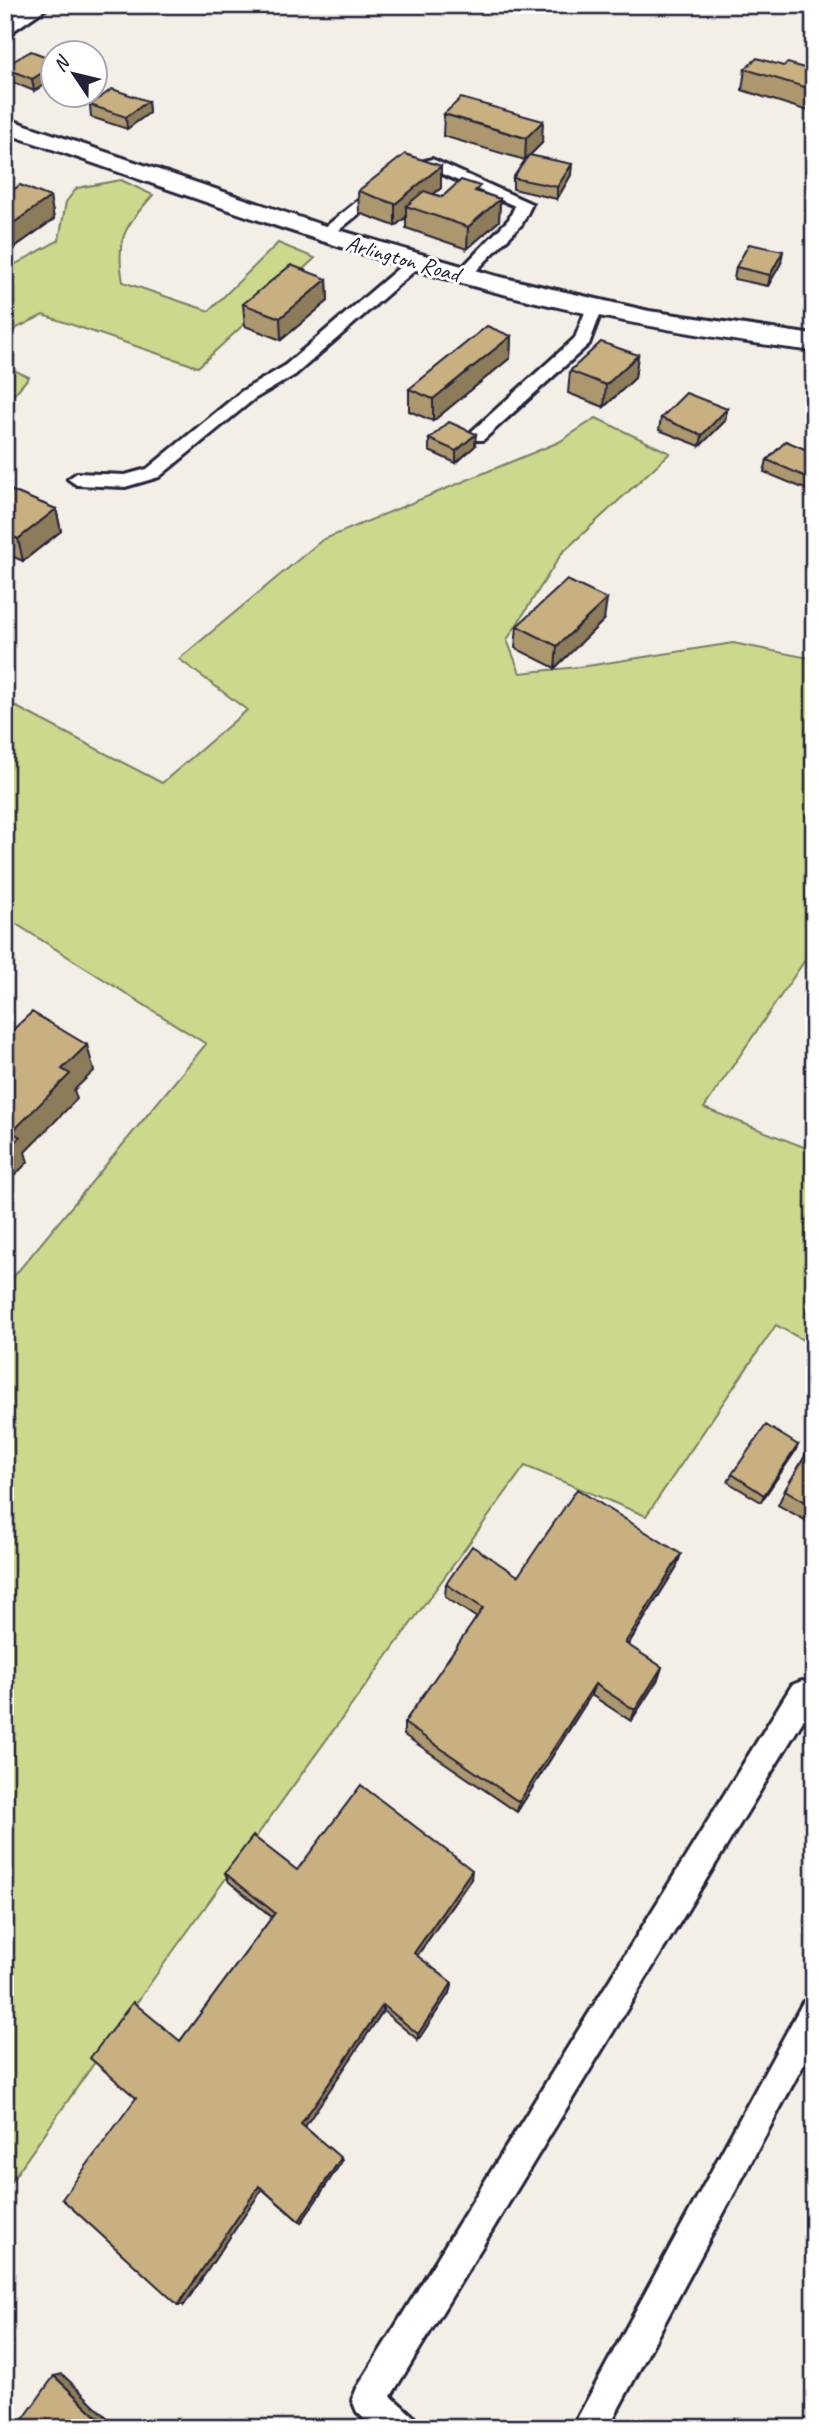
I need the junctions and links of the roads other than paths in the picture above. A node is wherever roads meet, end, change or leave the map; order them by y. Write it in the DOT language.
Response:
graph roads {
  1 [pos="40,5"];
  2 [pos="5,26"];
  3 [pos="9,130"];
  4 [pos="322,236"];
  5 [pos="414,262"];
  6 [pos="462,275"];
  7 [pos="595,307"];
  8 [pos="814,342"];
  9 [pos="477,436"];
  10 [pos="77,479"];
  11 [pos="814,1703"];
  12 [pos="814,2013"];
  13 [pos="401,2428"];
  14 [pos="589,2428"];
  1 -- 2 [label="street"];
  3 -- 4 [label="street, Arlington Road"];
  4 -- 5 [label="street, Arlington Road"];
  4 -- 6 [label="lane"];
  5 -- 6 [label="street, Arlington Road"];
  5 -- 10 [label="lane"];
  6 -- 7 [label="street, Arlington Road"];
  7 -- 8 [label="street, Arlington Road"];
  7 -- 9 [label="lane"];
  11 -- 13 [label="lane"];
  12 -- 14 [label="lane"];
}
